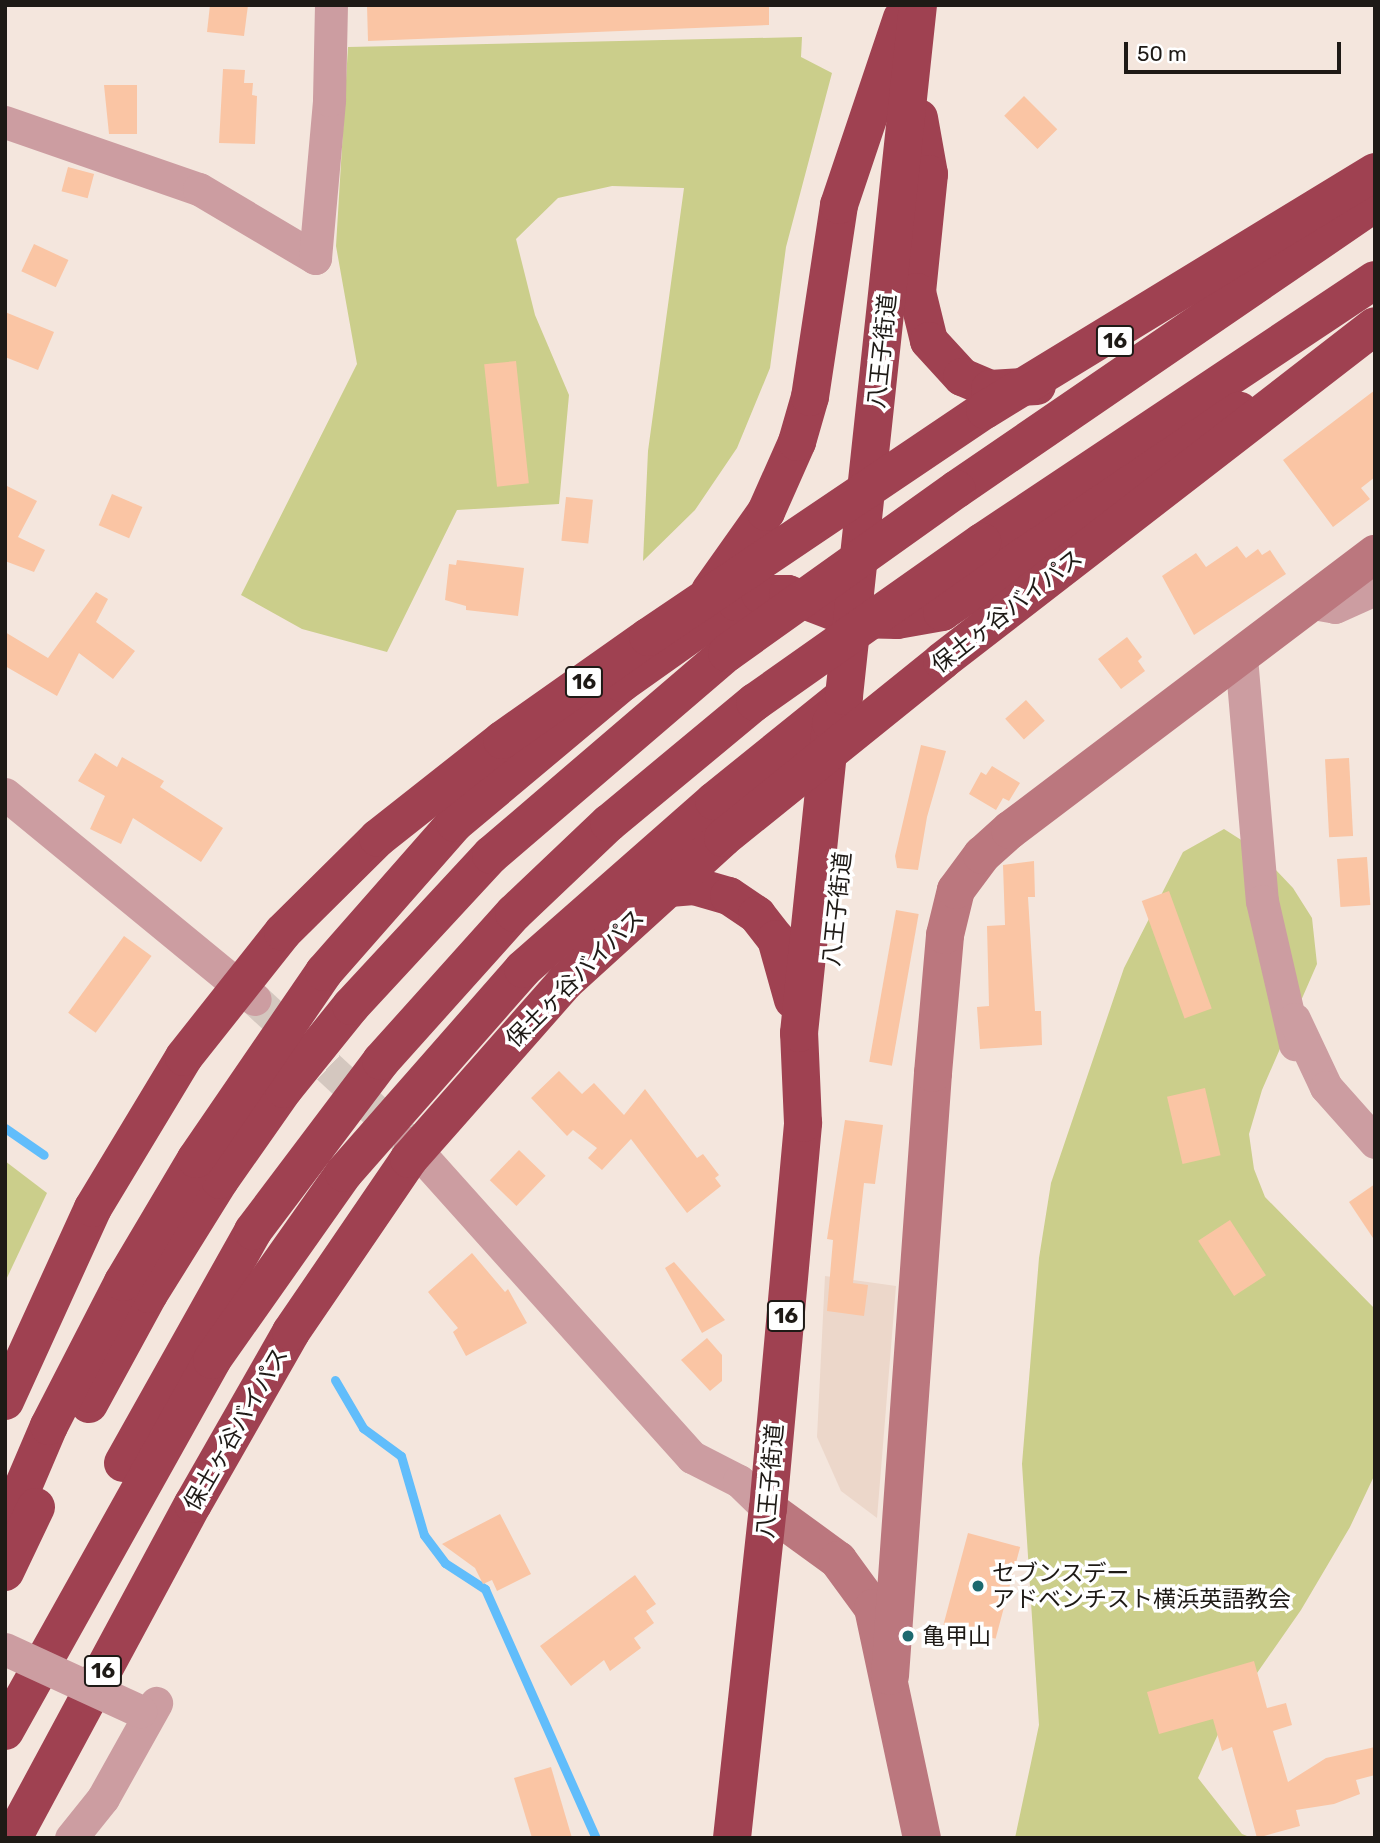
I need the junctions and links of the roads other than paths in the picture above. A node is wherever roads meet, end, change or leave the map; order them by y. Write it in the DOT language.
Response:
graph roads {
  1 [pos="331,5"];
  2 [pos="906,5"];
  3 [pos="918,5"];
  4 [pos="911,75"];
  5 [pos="5,122"];
  6 [pos="1375,166"];
  7 [pos="1375,172"];
  8 [pos="1375,203"];
  9 [pos="1375,280"];
  10 [pos="1375,318"];
  11 [pos="1375,326"];
  12 [pos="1053,382"];
  13 [pos="863,524"];
  14 [pos="1375,554"];
  15 [pos="1375,589"];
  16 [pos="1313,603"];
  17 [pos="853,618"];
  18 [pos="1241,657"];
  19 [pos="622,684"];
  20 [pos="844,696"];
  21 [pos="5,794"];
  22 [pos="594,904"];
  23 [pos="1276,974"];
  24 [pos="255,999"];
  25 [pos="799,1033"];
  26 [pos="1295,1044"];
  27 [pos="803,1124"];
  28 [pos="1375,1142"];
  29 [pos="410,1143"];
  30 [pos="5,1401"];
  31 [pos="768,1509"];
  32 [pos="5,1530"];
  33 [pos="5,1572"];
  34 [pos="5,1648"];
  35 [pos="890,1676"];
  36 [pos="5,1701"];
  37 [pos="5,1731"];
  38 [pos="13,1838"];
  39 [pos="71,1838"];
  40 [pos="732,1838"];
  41 [pos="922,1838"];
  1 -- 5 [label="street"];
  2 -- 19 [label="highway, 16"];
  3 -- 4 [label="highway, 八王子街道 / 16"];
  4 -- 12 [label="highway, 16"];
  4 -- 13 [label="highway, 八王子街道 / 16"];
  6 -- 12 [label="highway, 16"];
  7 -- 30 [label="highway, 16, bridge"];
  8 -- 33 [label="highway, 16, bridge"];
  9 -- 36 [label="highway, bridge"];
  10 -- 17 [label="highway, 16"];
  11 -- 38 [label="highway, 保土ヶ谷バイパス / 16, bridge"];
  12 -- 13 [label="highway, 16"];
  13 -- 17 [label="highway, 八王子街道 / 16"];
  14 -- 16 [label="street"];
  15 -- 16 [label="street"];
  16 -- 18 [label="street"];
  17 -- 19 [label="highway, 16"];
  17 -- 20 [label="highway, 八王子街道 / 16"];
  18 -- 23 [label="street"];
  18 -- 35 [label="street"];
  19 -- 32 [label="highway, 16"];
  20 -- 22 [label="highway, 16"];
  20 -- 25 [label="highway, 八王子街道 / 16"];
  20 -- 27 [label="highway, 八王子街道 / 16"];
  21 -- 24 [label="street"];
  22 -- 25 [label="highway"];
  22 -- 37 [label="highway, 16"];
  23 -- 26 [label="street"];
  23 -- 28 [label="street"];
  25 -- 27 [label="highway, 八王子街道 / 16"];
  27 -- 31 [label="highway, 八王子街道 / 16"];
  29 -- 31 [label="street"];
  31 -- 35 [label="street"];
  31 -- 40 [label="highway, 八王子街道 / 16"];
  34 -- 39 [label="street, bridge"];
  35 -- 41 [label="street"];
}
